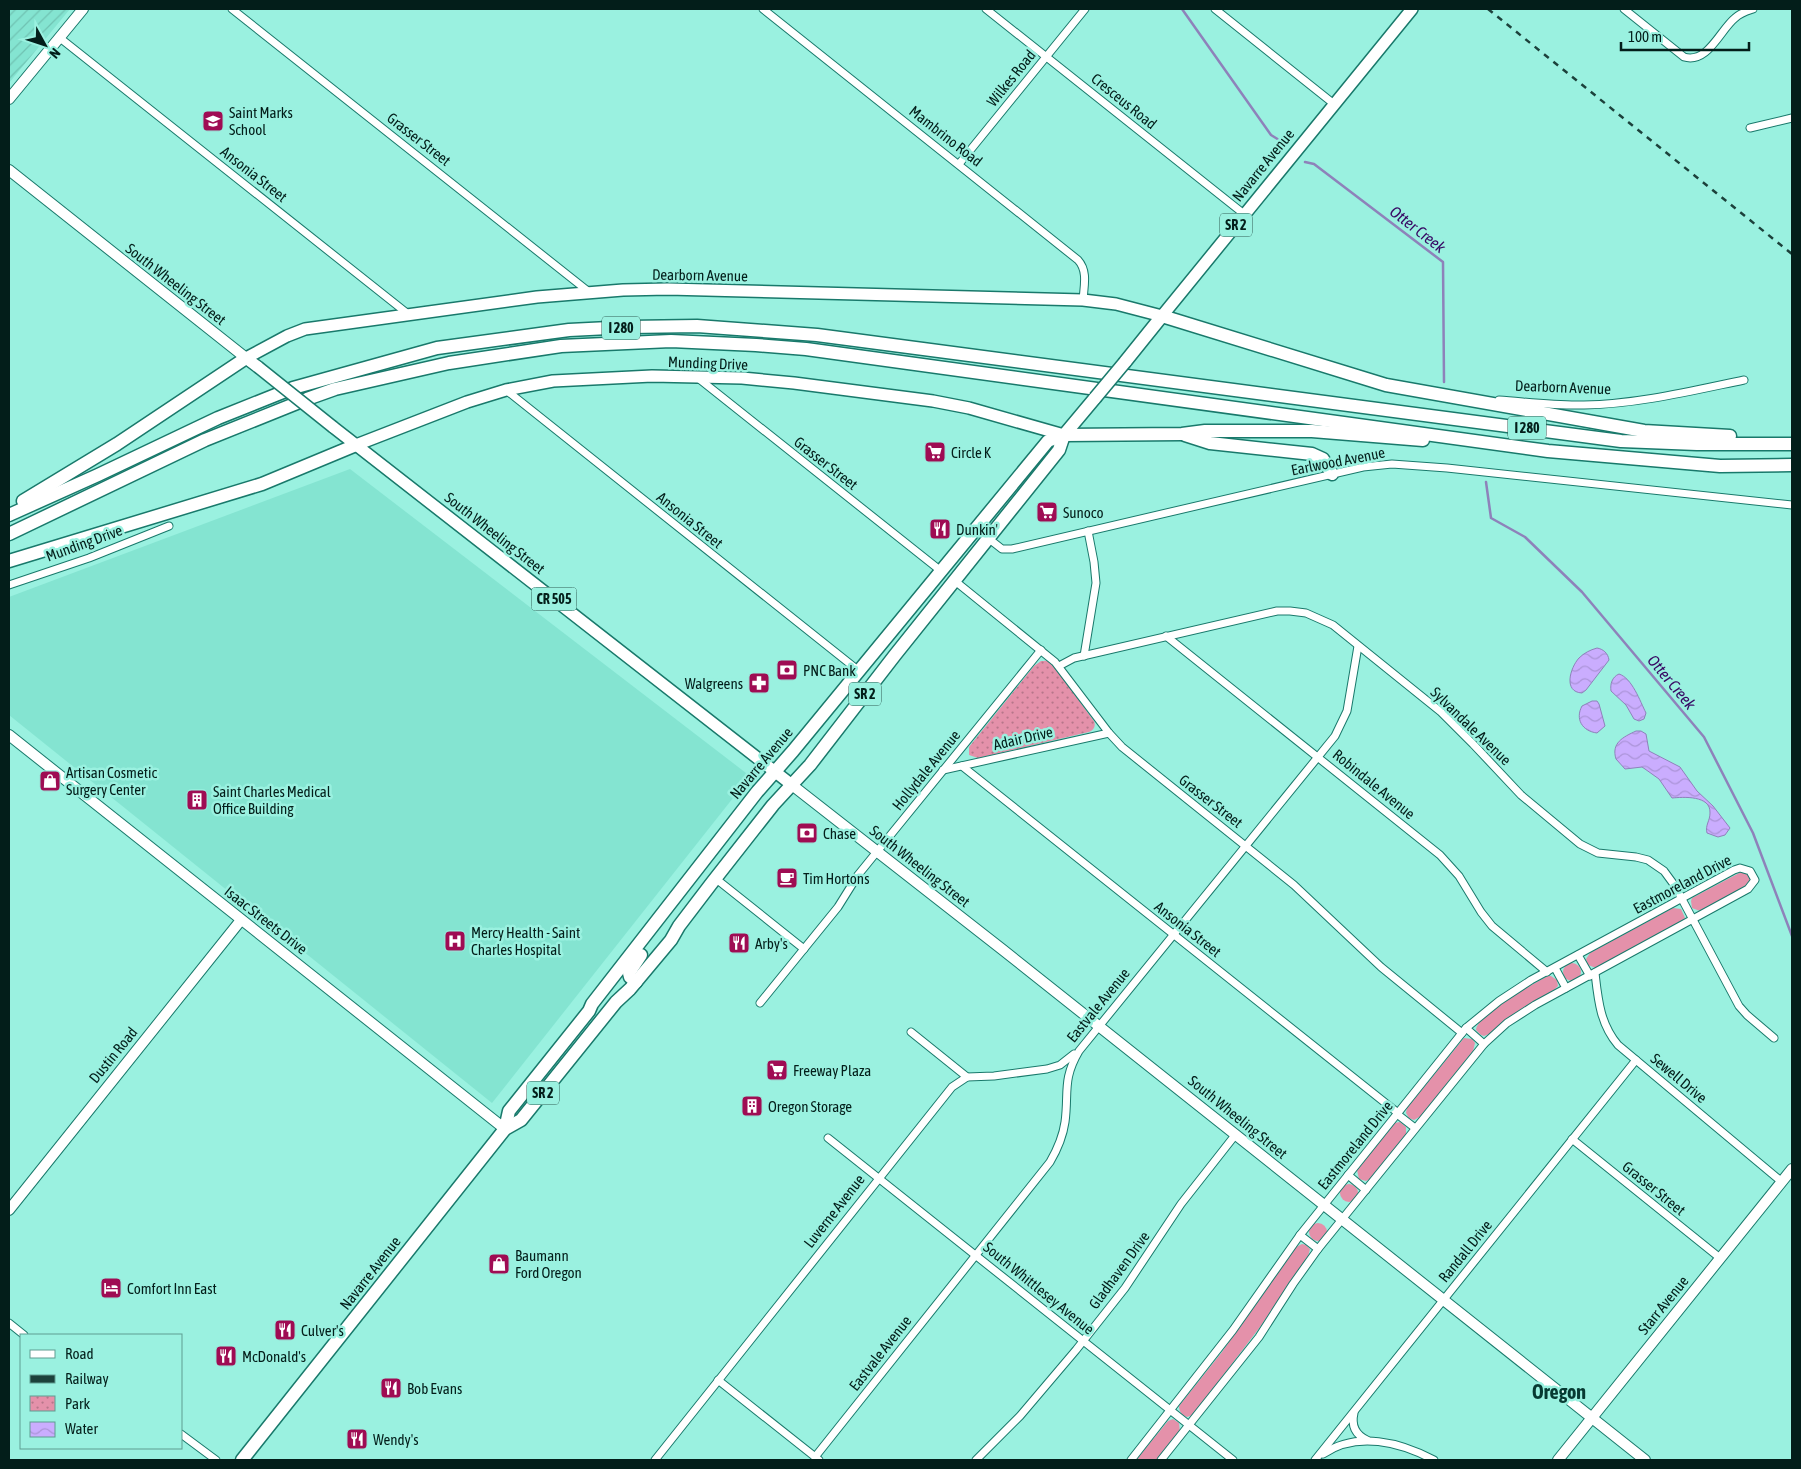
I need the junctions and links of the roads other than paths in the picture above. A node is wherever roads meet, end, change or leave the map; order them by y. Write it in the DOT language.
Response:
graph roads {
  1 [pos="83,9"];
  2 [pos="232,9"];
  3 [pos="763,9"];
  4 [pos="986,9"];
  5 [pos="1085,9"];
  6 [pos="1215,9"];
  7 [pos="1412,9"];
  8 [pos="1624,9"];
  9 [pos="1753,9"];
  10 [pos="60,38"];
  11 [pos="1046,56"];
  12 [pos="9,99"];
  13 [pos="1334,104"];
  14 [pos="1792,118"];
  15 [pos="1750,128"];
  16 [pos="959,164"];
  17 [pos="9,170"];
  18 [pos="1244,214"];
  19 [pos="589,292"];
  20 [pos="1083,300"];
  21 [pos="408,314"];
  22 [pos="1162,316"];
  23 [pos="246,358"];
  24 [pos="695,376"];
  25 [pos="1744,380"];
  26 [pos="506,390"];
  27 [pos="1440,395"];
  28 [pos="1182,434"];
  29 [pos="1064,435"];
  30 [pos="1478,440"];
  31 [pos="1792,443"];
  32 [pos="356,445"];
  33 [pos="1792,465"];
  34 [pos="1021,473"];
  35 [pos="1332,474"];
  36 [pos="1792,505"];
  37 [pos="9,510"];
  38 [pos="9,514"];
  39 [pos="169,526"];
  40 [pos="976,527"];
  41 [pos="1088,531"];
  42 [pos="9,534"];
  43 [pos="988,538"];
  44 [pos="975,557"];
  45 [pos="9,561"];
  46 [pos="941,571"];
  47 [pos="955,580"];
  48 [pos="9,585"];
  49 [pos="1166,636"];
  50 [pos="1358,646"];
  51 [pos="1042,650"];
  52 [pos="1084,656"];
  53 [pos="1059,666"];
  54 [pos="859,671"];
  55 [pos="1109,733"];
  56 [pos="9,736"];
  57 [pos="1318,757"];
  58 [pos="962,766"];
  59 [pos="943,770"];
  60 [pos="775,771"];
  61 [pos="792,785"];
  62 [pos="1246,846"];
  63 [pos="877,852"];
  64 [pos="695,872"];
  65 [pos="715,878"];
  66 [pos="1682,899"];
  67 [pos="241,920"];
  68 [pos="1693,920"];
  69 [pos="1173,934"];
  70 [pos="804,949"];
  71 [pos="1578,954"];
  72 [pos="1555,968"];
  73 [pos="1547,972"];
  74 [pos="1592,975"];
  75 [pos="636,982"];
  76 [pos="1566,988"];
  77 [pos="760,1003"];
  78 [pos="589,1011"];
  79 [pos="1099,1026"];
  80 [pos="1464,1030"];
  81 [pos="911,1032"];
  82 [pos="1774,1038"];
  83 [pos="1484,1044"];
  84 [pos="1078,1051"];
  85 [pos="1636,1060"];
  86 [pos="558,1074"];
  87 [pos="967,1077"];
  88 [pos="1398,1113"];
  89 [pos="1415,1128"];
  90 [pos="505,1129"];
  91 [pos="1236,1134"];
  92 [pos="828,1138"];
  93 [pos="1572,1140"];
  94 [pos="1792,1169"];
  95 [pos="1348,1175"];
  96 [pos="878,1178"];
  97 [pos="1782,1182"];
  98 [pos="1366,1190"];
  99 [pos="1324,1205"];
  100 [pos="9,1210"];
  101 [pos="1342,1219"];
  102 [pos="1300,1235"];
  103 [pos="1318,1249"];
  104 [pos="976,1256"];
  105 [pos="1720,1258"];
  106 [pos="1444,1300"];
  107 [pos="9,1323"];
  108 [pos="23,1334"];
  109 [pos="1083,1341"];
  110 [pos="718,1380"];
  111 [pos="1356,1410"];
  112 [pos="1171,1411"];
  113 [pos="1592,1418"];
  114 [pos="1189,1425"];
  115 [pos="182,1435"];
  116 [pos="1370,1441"];
  117 [pos="818,1459"];
  118 [pos="1316,1459"];
  119 [pos="216,1460"];
  120 [pos="242,1460"];
  121 [pos="655,1460"];
  122 [pos="976,1460"];
  123 [pos="1131,1460"];
  124 [pos="1161,1460"];
  125 [pos="1233,1460"];
  126 [pos="1434,1460"];
  127 [pos="1558,1460"];
  128 [pos="1645,1460"];
  1 -- 10 [label="street"];
  2 -- 19 [label="street, Grasser Street"];
  3 -- 16 [label="street, Mambrino Road"];
  4 -- 11 [label="street, Cresceus Road"];
  5 -- 11 [label="street, Wilkes Road"];
  6 -- 13 [label="street"];
  7 -- 13 [label="main road, Navarre Avenue / SR 2"];
  8 -- 9 [label="street"];
  10 -- 12 [label="street"];
  10 -- 21 [label="street, Ansonia Street"];
  11 -- 16 [label="street, Wilkes Road"];
  11 -- 18 [label="street, Cresceus Road"];
  13 -- 18 [label="main road, Navarre Avenue / SR 2"];
  14 -- 15 [label="street"];
  16 -- 20 [label="street, Mambrino Road"];
  17 -- 23 [label="street, South Wheeling Street / CR 505"];
  18 -- 22 [label="main road, Navarre Avenue / SR 2"];
  19 -- 20 [label="main road, Dearborn Avenue"];
  19 -- 21 [label="main road, Dearborn Avenue"];
  20 -- 22 [label="main road, Dearborn Avenue"];
  21 -- 23 [label="main road, Dearborn Avenue"];
  22 -- 27 [label="highway"];
  22 -- 29 [label="highway, Navarre Avenue / SR 2, bridge"];
  23 -- 32 [label="main road, South Wheeling Street / CR 505, bridge"];
  23 -- 37 [label="highway"];
  24 -- 26 [label="main road, Munding Drive"];
  24 -- 29 [label="main road, Munding Drive"];
  24 -- 46 [label="street, Grasser Street"];
  25 -- 27 [label="street, Dearborn Avenue"];
  26 -- 32 [label="main road, Munding Drive"];
  26 -- 54 [label="street, Ansonia Street"];
  27 -- 31 [label="highway"];
  28 -- 29 [label="highway"];
  28 -- 30 [label="highway"];
  28 -- 35 [label="highway"];
  29 -- 34 [label="highway, Navarre Avenue / SR 2"];
  29 -- 43 [label="highway, Navarre Avenue / SR 2"];
  30 -- 33 [label="highway, I 280"];
  30 -- 42 [label="highway, I 280"];
  31 -- 38 [label="highway, I 280"];
  32 -- 45 [label="highway"];
  32 -- 60 [label="main road, South Wheeling Street / CR 505"];
  34 -- 40 [label="highway, Navarre Avenue / SR 2"];
  34 -- 44 [label="highway"];
  35 -- 36 [label="street, Earlwood Avenue"];
  35 -- 41 [label="street, Earlwood Avenue"];
  39 -- 48 [label="street, Munding Drive"];
  40 -- 46 [label="highway, Navarre Avenue / SR 2"];
  40 -- 47 [label="highway"];
  41 -- 43 [label="street, Earlwood Avenue"];
  41 -- 52 [label="street"];
  43 -- 44 [label="highway, Navarre Avenue / SR 2"];
  44 -- 47 [label="highway, Navarre Avenue / SR 2"];
  46 -- 54 [label="highway, Navarre Avenue / SR 2"];
  47 -- 51 [label="street, Grasser Street"];
  47 -- 61 [label="highway, Navarre Avenue / SR 2"];
  49 -- 50 [label="street, Sylvandale Avenue"];
  49 -- 52 [label="street, Sylvandale Avenue"];
  49 -- 57 [label="street, Robindale Avenue"];
  50 -- 57 [label="street, Eastvale Avenue"];
  50 -- 66 [label="street, Sylvandale Avenue"];
  51 -- 53 [label="street, Grasser Street"];
  51 -- 59 [label="street, Hollydale Avenue"];
  52 -- 53 [label="street, Sylvandale Avenue"];
  53 -- 55 [label="street, Grasser Street"];
  54 -- 60 [label="highway, Navarre Avenue / SR 2"];
  55 -- 58 [label="street, Adair Drive"];
  55 -- 62 [label="street, Grasser Street"];
  56 -- 67 [label="street, Isaac Streets Drive"];
  57 -- 62 [label="street, Eastvale Avenue"];
  57 -- 73 [label="street, Robindale Avenue"];
  58 -- 59 [label="street, Adair Drive"];
  58 -- 69 [label="street, Ansonia Street"];
  59 -- 63 [label="street, Hollydale Avenue"];
  60 -- 61 [label="main road, South Wheeling Street / CR 505"];
  60 -- 64 [label="highway, Navarre Avenue / SR 2"];
  61 -- 63 [label="street, South Wheeling Street"];
  61 -- 65 [label="highway, Navarre Avenue / SR 2"];
  62 -- 69 [label="street, Eastvale Avenue"];
  62 -- 80 [label="street, Grasser Street"];
  63 -- 70 [label="street, Hollydale Avenue"];
  63 -- 79 [label="street, South Wheeling Street"];
  64 -- 75 [label="highway"];
  64 -- 78 [label="highway, Navarre Avenue / SR 2"];
  65 -- 70 [label="street"];
  65 -- 75 [label="highway, Navarre Avenue / SR 2"];
  66 -- 68 [label="street, Sylvandale Avenue"];
  66 -- 68 [label="street, Eastmoreland Drive"];
  66 -- 71 [label="street, Eastmoreland Drive"];
  67 -- 90 [label="street, Isaac Streets Drive"];
  67 -- 100 [label="street, Dustin Road"];
  68 -- 74 [label="street, Eastmoreland Drive"];
  68 -- 82 [label="street, Sylvandale Avenue"];
  69 -- 79 [label="street, Eastvale Avenue"];
  69 -- 88 [label="street, Ansonia Street"];
  70 -- 77 [label="street, Hollydale Avenue"];
  71 -- 72 [label="street, Eastmoreland Drive"];
  71 -- 74 [label="street, Sewell Drive"];
  72 -- 73 [label="street, Eastmoreland Drive"];
  72 -- 76 [label="street"];
  73 -- 80 [label="street, Eastmoreland Drive"];
  74 -- 76 [label="street, Eastmoreland Drive"];
  74 -- 85 [label="street, Sewell Drive"];
  75 -- 86 [label="highway, Navarre Avenue / SR 2"];
  76 -- 83 [label="street, Eastmoreland Drive"];
  78 -- 86 [label="highway"];
  78 -- 90 [label="highway, Navarre Avenue / SR 2"];
  79 -- 84 [label="street, Eastvale Avenue"];
  79 -- 91 [label="street, South Wheeling Street"];
  80 -- 83 [label="street, Grasser Street"];
  80 -- 88 [label="street, Eastmoreland Drive"];
  81 -- 87 [label="street"];
  83 -- 89 [label="street, Eastmoreland Drive"];
  84 -- 87 [label="street"];
  84 -- 104 [label="street, Eastvale Avenue"];
  85 -- 93 [label="street, Randall Drive"];
  85 -- 97 [label="street, Sewell Drive"];
  86 -- 90 [label="highway, Navarre Avenue / SR 2"];
  87 -- 96 [label="street, Luverne Avenue"];
  88 -- 89 [label="street, Ansonia Street"];
  88 -- 95 [label="street, Eastmoreland Drive"];
  89 -- 98 [label="street, Eastmoreland Drive"];
  90 -- 120 [label="highway, Navarre Avenue / SR 2"];
  91 -- 99 [label="street, South Wheeling Street"];
  91 -- 109 [label="street, Gladhaven Drive"];
  92 -- 96 [label="street, South Whittlesey Avenue"];
  93 -- 105 [label="street, Grasser Street"];
  93 -- 106 [label="street, Randall Drive"];
  94 -- 97 [label="street, Starr Avenue"];
  95 -- 98 [label="street"];
  95 -- 99 [label="street, Eastmoreland Drive"];
  96 -- 104 [label="street, South Whittlesey Avenue"];
  96 -- 110 [label="street, Luverne Avenue"];
  97 -- 105 [label="street, Starr Avenue"];
  98 -- 101 [label="street, Eastmoreland Drive"];
  99 -- 101 [label="street, South Wheeling Street"];
  99 -- 102 [label="street, Eastmoreland Drive"];
  101 -- 103 [label="street, Eastmoreland Drive"];
  101 -- 106 [label="street, South Wheeling Street"];
  102 -- 103 [label="street"];
  102 -- 112 [label="street, Eastmoreland Drive"];
  103 -- 114 [label="street, Eastmoreland Drive"];
  104 -- 109 [label="street, South Whittlesey Avenue"];
  104 -- 117 [label="street, Eastvale Avenue"];
  105 -- 113 [label="street, Starr Avenue"];
  106 -- 111 [label="street, Randall Drive"];
  106 -- 113 [label="street, South Wheeling Street"];
  107 -- 108 [label="street"];
  109 -- 112 [label="street, South Whittlesey Avenue"];
  109 -- 122 [label="street, Gladhaven Drive"];
  110 -- 117 [label="street"];
  110 -- 121 [label="street, Luverne Avenue"];
  111 -- 116 [label="street"];
  111 -- 118 [label="street, Randall Drive"];
  112 -- 114 [label="street, South Whittlesey Avenue"];
  112 -- 123 [label="street, Eastmoreland Drive"];
  113 -- 127 [label="street, Starr Avenue"];
  113 -- 128 [label="street, South Wheeling Street"];
  114 -- 124 [label="street, Eastmoreland Drive"];
  114 -- 125 [label="street, South Whittlesey Avenue"];
  115 -- 119 [label="street"];
  116 -- 118 [label="street"];
  116 -- 126 [label="street"];
}
